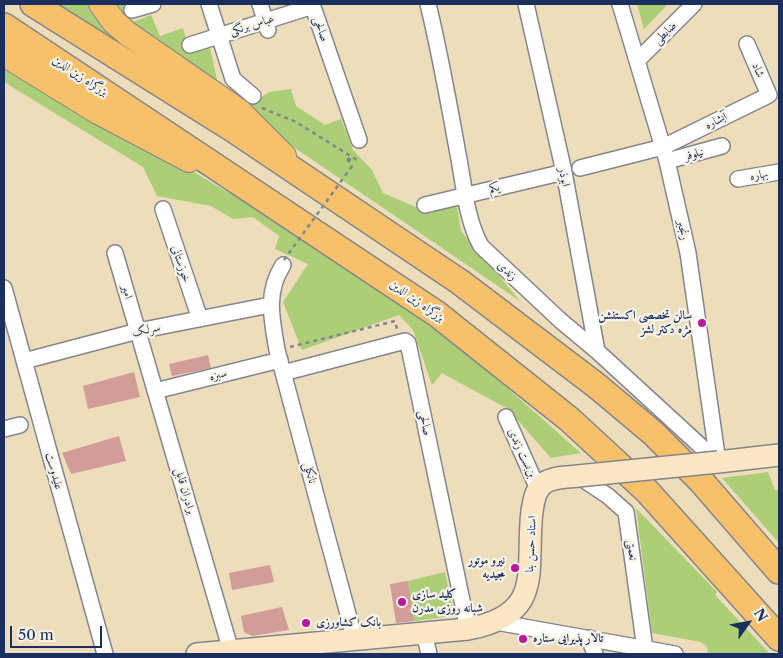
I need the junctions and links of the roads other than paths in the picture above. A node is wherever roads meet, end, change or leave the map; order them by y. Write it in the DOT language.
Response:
graph roads {
  1 [pos="33,4"];
  2 [pos="101,4"];
  3 [pos="153,4"];
  4 [pos="209,4"];
  5 [pos="260,4"];
  6 [pos="428,4"];
  7 [pos="526,4"];
  8 [pos="620,4"];
  9 [pos="694,4"];
  10 [pos="313,5"];
  11 [pos="132,10"];
  12 [pos="4,26"];
  13 [pos="267,26"];
  14 [pos="219,35"];
  15 [pos="747,44"];
  16 [pos="190,45"];
  17 [pos="4,54"];
  18 [pos="637,61"];
  19 [pos="768,95"];
  20 [pos="253,96"];
  21 [pos="359,140"];
  22 [pos="722,146"];
  23 [pos="663,147"];
  24 [pos="667,161"];
  25 [pos="580,168"];
  26 [pos="564,172"];
  27 [pos="779,172"];
  28 [pos="738,178"];
  29 [pos="312,183"];
  30 [pos="466,195"];
  31 [pos="425,205"];
  32 [pos="163,209"];
  33 [pos="292,215"];
  34 [pos="115,253"];
  35 [pos="284,262"];
  36 [pos="4,288"];
  37 [pos="270,305"];
  38 [pos="200,319"];
  39 [pos="138,331"];
  40 [pos="597,351"];
  41 [pos="280,361"];
  42 [pos="24,362"];
  43 [pos="155,391"];
  44 [pos="506,417"];
  45 [pos="20,425"];
  46 [pos="4,429"];
  47 [pos="779,455"];
  48 [pos="718,462"];
  49 [pos="578,476"];
  50 [pos="538,489"];
  51 [pos="779,571"];
  52 [pos="496,622"];
  53 [pos="468,629"];
  54 [pos="424,633"];
  55 [pos="589,638"];
  56 [pos="779,638"];
  57 [pos="355,640"];
  58 [pos="305,649"];
  59 [pos="645,649"];
  60 [pos="231,651"];
  61 [pos="105,654"];
  62 [pos="197,654"];
  63 [pos="429,654"];
  64 [pos="595,654"];
  65 [pos="675,654"];
  1 -- 29 [label="highway"];
  2 -- 29 [label="main road"];
  3 -- 11 [label="street"];
  4 -- 14 [label="street"];
  5 -- 13 [label="street"];
  6 -- 30 [label="street, زندی"];
  7 -- 26 [label="street, ابوذر"];
  8 -- 18 [label="street, رنجبر"];
  9 -- 18 [label="street, ضابطی"];
  10 -- 13 [label="street, عباس برنگی"];
  10 -- 21 [label="street, صالحی"];
  12 -- 33 [label="highway, بزرگراه زین الدین"];
  13 -- 14 [label="street, عباس برنگی"];
  14 -- 16 [label="street, عباس برنگی"];
  14 -- 20 [label="street"];
  15 -- 19 [label="street, شاد"];
  17 -- 33 [label="main road"];
  18 -- 23 [label="street, رنجبر"];
  19 -- 23 [label="street, آبشاره"];
  22 -- 24 [label="street, نیلوفر"];
  23 -- 24 [label="street, رنجبر"];
  23 -- 25 [label="street"];
  24 -- 48 [label="street, رنجبر"];
  26 -- 30 [label="street, یکم"];
  26 -- 40 [label="street, ابوذر"];
  27 -- 28 [label="street, بهاره"];
  29 -- 51 [label="highway"];
  30 -- 31 [label="street, یکم"];
  30 -- 40 [label="street, زندی"];
  32 -- 38 [label="street, خوزستانی"];
  33 -- 56 [label="highway, بزرگراه زین الدین"];
  34 -- 39 [label="street, امیر"];
  35 -- 37 [label="street"];
  36 -- 42 [label="street, علیدوست"];
  37 -- 38 [label="street, سرلک"];
  37 -- 41 [label="street, نانکلی"];
  38 -- 39 [label="street, سرلک"];
  39 -- 42 [label="street, سرلک"];
  39 -- 43 [label="street, برادران قابل"];
  40 -- 48 [label="street, زندی"];
  41 -- 43 [label="street, سبزه"];
  41 -- 53 [label="street, صالحی"];
  41 -- 57 [label="street, نانکلی"];
  42 -- 61 [label="street, علیدوست"];
  43 -- 60 [label="street, برادران قابل"];
  44 -- 50 [label="street, بن‌بست زندی"];
  45 -- 46 [label="street"];
  47 -- 48 [label="main road"];
  48 -- 49 [label="main road, bridge"];
  49 -- 50 [label="main road"];
  49 -- 59 [label="street, نعمتی"];
  50 -- 52 [label="main road, استاد حسن بنا"];
  52 -- 53 [label="main road, استاد حسن بنا"];
  52 -- 55 [label="street"];
  53 -- 54 [label="main road, استاد حسن بنا"];
  54 -- 57 [label="main road, استاد حسن بنا"];
  54 -- 63 [label="street"];
  55 -- 59 [label="street"];
  55 -- 64 [label="street"];
  57 -- 58 [label="main road, استاد حسن بنا"];
  58 -- 60 [label="main road, استاد حسن بنا"];
  59 -- 65 [label="street"];
  60 -- 62 [label="main road, استاد حسن بنا"];
}
